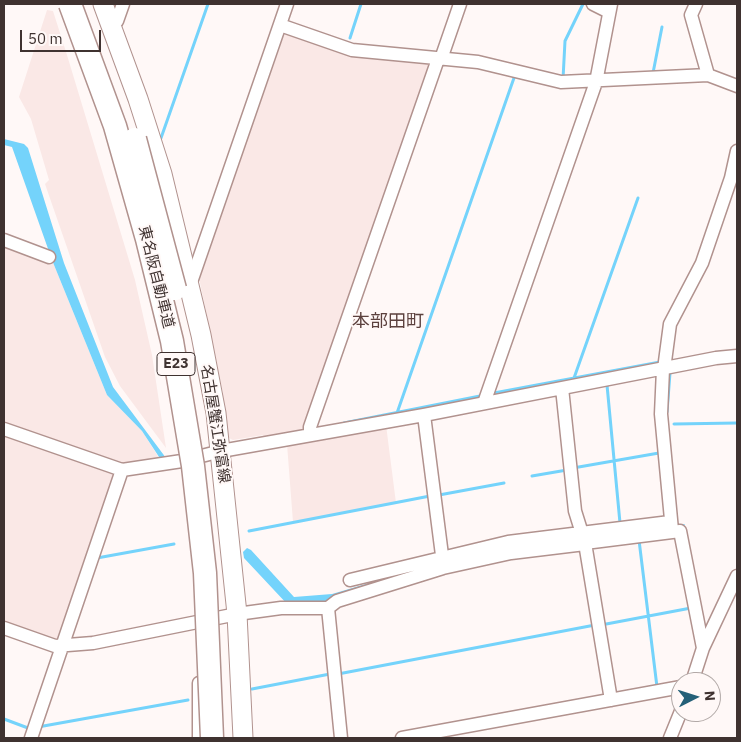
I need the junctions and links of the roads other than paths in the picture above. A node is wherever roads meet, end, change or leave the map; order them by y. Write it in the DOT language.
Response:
graph roads {
  1 [pos="58,4"];
  2 [pos="70,4"];
  3 [pos="87,4"];
  4 [pos="103,4"];
  5 [pos="123,4"];
  6 [pos="287,4"];
  7 [pos="460,4"];
  8 [pos="593,4"];
  9 [pos="696,4"];
  10 [pos="610,8"];
  11 [pos="112,24"];
  12 [pos="280,25"];
  13 [pos="440,59"];
  14 [pos="708,75"];
  15 [pos="596,82"];
  16 [pos="737,86"];
  17 [pos="737,151"];
  18 [pos="4,240"];
  19 [pos="49,257"];
  20 [pos="189,287"];
  21 [pos="737,356"];
  22 [pos="663,369"];
  23 [pos="562,388"];
  24 [pos="484,403"];
  25 [pos="424,415"];
  26 [pos="4,429"];
  27 [pos="310,435"];
  28 [pos="221,451"];
  29 [pos="182,461"];
  30 [pos="122,470"];
  31 [pos="671,527"];
  32 [pos="584,539"];
  33 [pos="442,563"];
  34 [pos="737,576"];
  35 [pos="350,580"];
  36 [pos="328,608"];
  37 [pos="238,614"];
  38 [pos="199,622"];
  39 [pos="4,628"];
  40 [pos="63,647"];
  41 [pos="703,648"];
  42 [pos="695,672"];
  43 [pos="671,689"];
  44 [pos="611,700"];
  45 [pos="676,722"];
  46 [pos="31,738"];
  47 [pos="199,738"];
  48 [pos="212,738"];
  49 [pos="227,738"];
  50 [pos="243,738"];
  51 [pos="341,738"];
  52 [pos="402,738"];
  53 [pos="670,738"];
  1 -- 29 [label="street"];
  2 -- 48 [label="highway, 東名阪自動車道 / E23, bridge"];
  3 -- 49 [label="highway, 東名阪自動車道 / E23, bridge"];
  4 -- 11 [label="main road, 名古屋蟹江弥富線"];
  5 -- 11 [label="street"];
  6 -- 12 [label="street"];
  7 -- 13 [label="street"];
  8 -- 10 [label="street"];
  9 -- 14 [label="street"];
  10 -- 15 [label="street"];
  11 -- 20 [label="main road, 名古屋蟹江弥富線"];
  12 -- 13 [label="street"];
  12 -- 20 [label="street"];
  13 -- 15 [label="street"];
  13 -- 27 [label="street"];
  14 -- 15 [label="street"];
  14 -- 16 [label="street"];
  15 -- 24 [label="street"];
  17 -- 22 [label="street"];
  18 -- 19 [label="street"];
  20 -- 28 [label="main road, 名古屋蟹江弥富線"];
  21 -- 22 [label="street"];
  22 -- 23 [label="street"];
  22 -- 31 [label="street"];
  23 -- 24 [label="street"];
  23 -- 32 [label="street"];
  24 -- 25 [label="street"];
  25 -- 27 [label="street"];
  25 -- 33 [label="street"];
  26 -- 30 [label="street"];
  27 -- 28 [label="street"];
  28 -- 29 [label="street"];
  28 -- 37 [label="main road, 名古屋蟹江弥富線"];
  29 -- 30 [label="street"];
  29 -- 38 [label="street"];
  30 -- 40 [label="street"];
  31 -- 32 [label="street"];
  31 -- 41 [label="street"];
  32 -- 33 [label="street"];
  32 -- 44 [label="street"];
  33 -- 35 [label="street"];
  33 -- 36 [label="street"];
  34 -- 41 [label="street"];
  36 -- 37 [label="street"];
  36 -- 51 [label="street"];
  37 -- 38 [label="street"];
  37 -- 50 [label="main road, 名古屋蟹江弥富線"];
  38 -- 40 [label="street"];
  38 -- 47 [label="street"];
  39 -- 40 [label="street"];
  40 -- 46 [label="street"];
  41 -- 42 [label="street"];
  43 -- 44 [label="street"];
  44 -- 52 [label="street"];
  45 -- 53 [label="street"];
}
